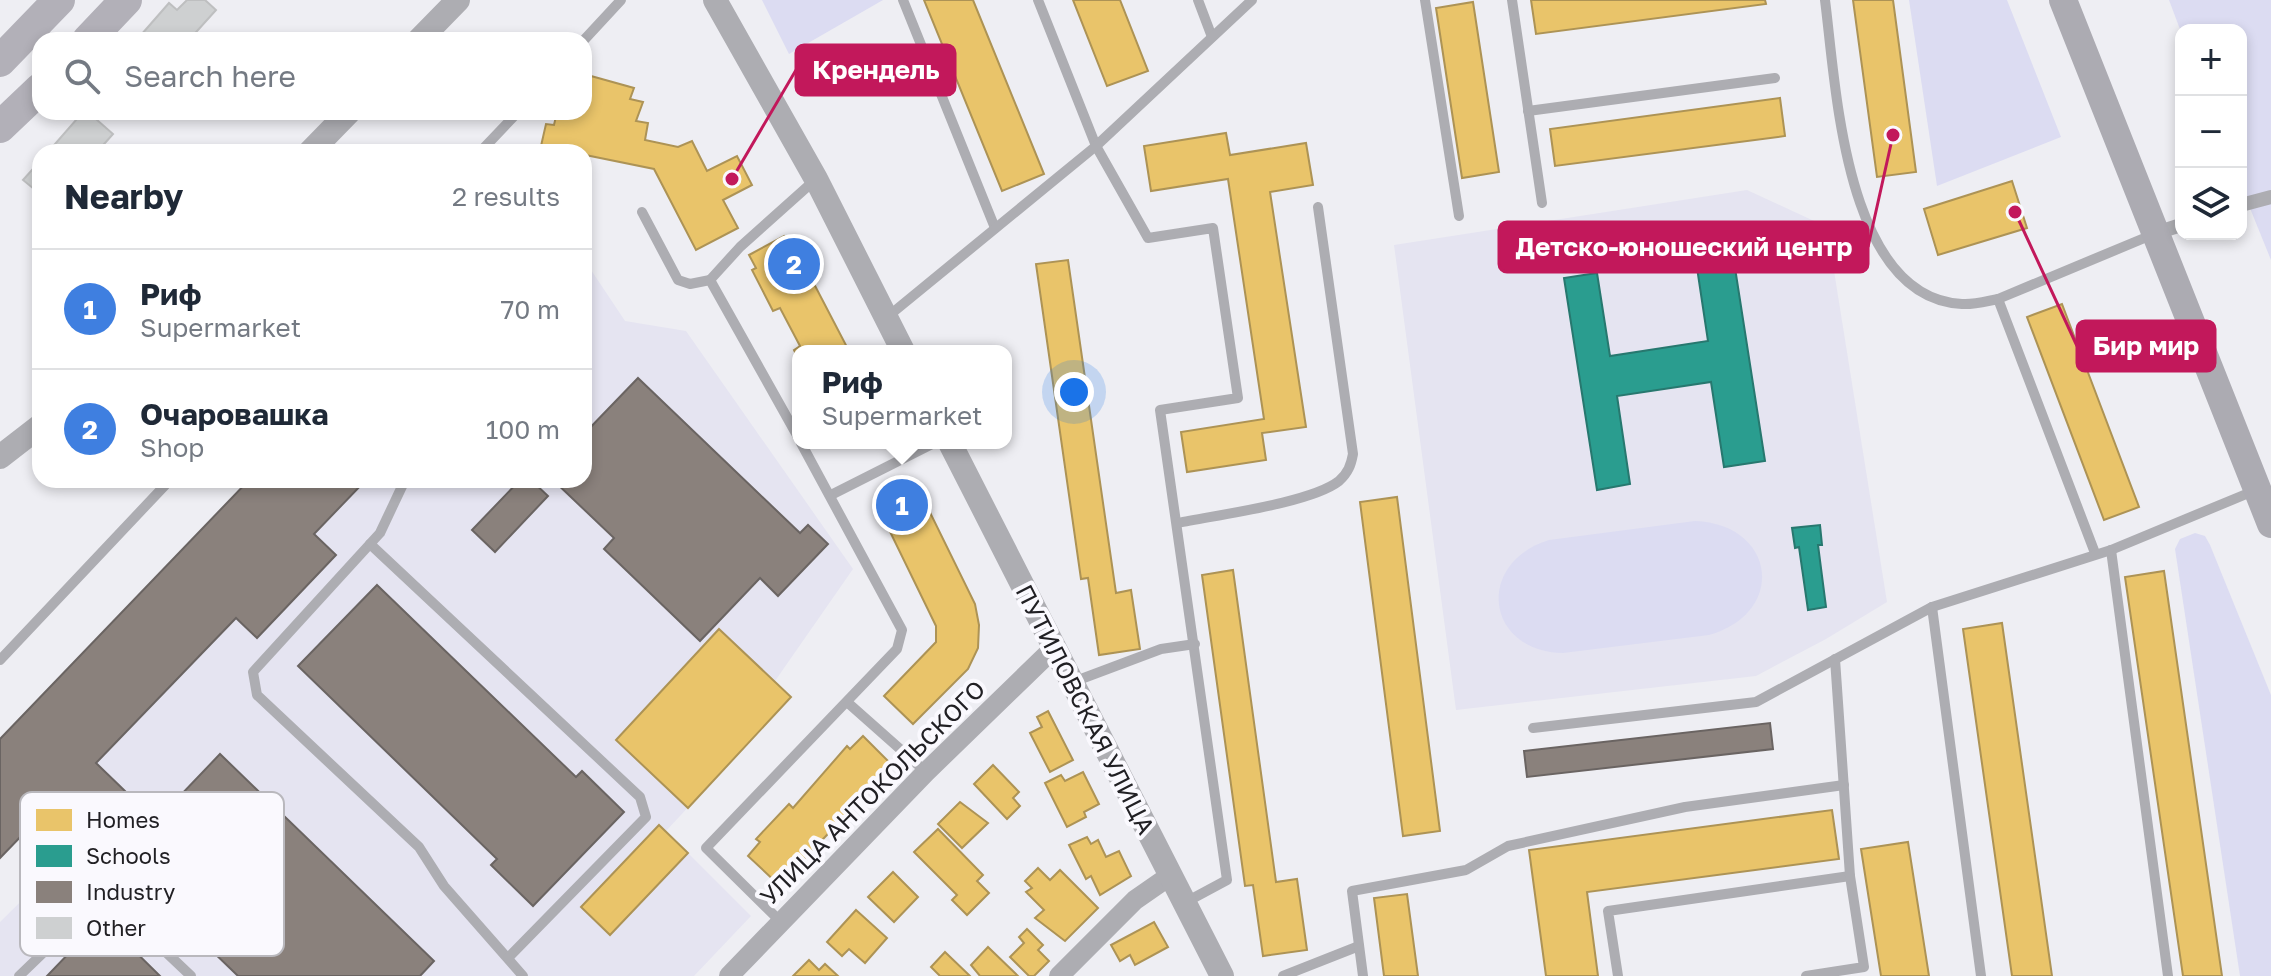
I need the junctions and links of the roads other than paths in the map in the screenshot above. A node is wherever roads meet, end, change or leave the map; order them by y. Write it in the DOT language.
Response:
graph roads {
  1 [pos="59,0"];
  2 [pos="126,0"];
  3 [pos="458,0"];
  4 [pos="621,0"];
  5 [pos="715,0"];
  6 [pos="903,0"];
  7 [pos="1038,0"];
  8 [pos="1198,0"];
  9 [pos="1252,0"];
  10 [pos="1425,0"];
  11 [pos="1512,0"];
  12 [pos="1825,0"];
  13 [pos="2063,0"];
  14 [pos="96,32"];
  15 [pos="427,32"];
  16 [pos="591,32"];
  17 [pos="1212,37"];
  18 [pos="12,40"];
  19 [pos="0,61"];
  20 [pos="1775,78"];
  21 [pos="32,97"];
  22 [pos="1528,111"];
  23 [pos="341,120"];
  24 [pos="510,120"];
  25 [pos="0,127"];
  26 [pos="318,144"];
  27 [pos="488,144"];
  28 [pos="1096,146"];
  29 [pos="816,179"];
  30 [pos="2271,197"];
  31 [pos="1542,203"];
  32 [pos="2247,203"];
  33 [pos="1318,207"];
  34 [pos="642,212"];
  35 [pos="1459,216"];
  36 [pos="995,228"];
  37 [pos="2168,229"];
  38 [pos="710,280"];
  39 [pos="1998,299"];
  40 [pos="886,318"];
  41 [pos="900,345"];
  42 [pos="792,426"];
  43 [pos="32,432"];
  44 [pos="804,449"];
  45 [pos="922,449"];
  46 [pos="953,449"];
  47 [pos="0,457"];
  48 [pos="162,488"];
  49 [pos="402,488"];
  50 [pos="2263,493"];
  51 [pos="831,495"];
  52 [pos="1178,523"];
  53 [pos="2271,524"];
  54 [pos="370,544"];
  55 [pos="2111,550"];
  56 [pos="2095,553"];
  57 [pos="1932,607"];
  58 [pos="1195,644"];
  59 [pos="1055,647"];
  60 [pos="1835,659"];
  61 [pos="0,660"];
  62 [pos="1073,682"];
  63 [pos="847,702"];
  64 [pos="1533,728"];
  65 [pos="926,772"];
  66 [pos="1844,785"];
  67 [pos="1171,875"];
  68 [pos="1850,876"];
  69 [pos="1185,903"];
  70 [pos="780,921"];
  71 [pos="1359,946"];
  72 [pos="40,956"];
  73 [pos="170,956"];
  74 [pos="508,958"];
  75 [pos="19,976"];
  76 [pos="191,976"];
  77 [pos="523,976"];
  78 [pos="729,976"];
  79 [pos="1059,976"];
  80 [pos="1222,976"];
  81 [pos="1283,976"];
  82 [pos="1363,976"];
  83 [pos="1618,976"];
  84 [pos="1806,976"];
  85 [pos="1981,976"];
  86 [pos="2168,976"];
  1 -- 18 [label="highway"];
  2 -- 14 [label="highway"];
  3 -- 15 [label="street"];
  4 -- 16 [label="lane"];
  5 -- 29 [label="street"];
  6 -- 36 [label="lane"];
  7 -- 28 [label="lane"];
  8 -- 17 [label="lane"];
  9 -- 17 [label="lane"];
  10 -- 35 [label="lane"];
  11 -- 22 [label="lane"];
  12 -- 39 [label="lane"];
  13 -- 37 [label="main road"];
  17 -- 28 [label="lane"];
  18 -- 19 [label="highway"];
  20 -- 22 [label="lane"];
  21 -- 25 [label="highway"];
  22 -- 31 [label="lane"];
  23 -- 26 [label="street"];
  24 -- 27 [label="lane"];
  28 -- 36 [label="lane"];
  28 -- 52 [label="lane"];
  29 -- 38 [label="lane"];
  29 -- 40 [label="street"];
  30 -- 32 [label="street"];
  33 -- 52 [label="lane"];
  34 -- 38 [label="lane"];
  36 -- 40 [label="lane"];
  37 -- 39 [label="lane"];
  37 -- 50 [label="main road"];
  38 -- 42 [label="lane"];
  39 -- 56 [label="lane"];
  40 -- 41 [label="street"];
  43 -- 47 [label="street"];
  44 -- 51 [label="lane"];
  45 -- 51 [label="lane"];
  46 -- 59 [label="street, ПУТИЛОВСКАЯ УЛИЦА"];
  48 -- 61 [label="lane"];
  49 -- 54 [label="lane"];
  50 -- 53 [label="main road"];
  50 -- 55 [label="lane"];
  51 -- 63 [label="lane"];
  52 -- 58 [label="lane"];
  54 -- 74 [label="lane"];
  54 -- 74 [label="lane"];
  55 -- 56 [label="lane"];
  55 -- 86 [label="lane"];
  56 -- 57 [label="lane"];
  57 -- 60 [label="lane"];
  57 -- 85 [label="lane"];
  58 -- 62 [label="lane"];
  58 -- 69 [label="lane"];
  59 -- 62 [label="street, ПУТИЛОВСКАЯ УЛИЦА"];
  59 -- 65 [label="street, УЛИЦА АНТОКОЛЬСКОГО"];
  60 -- 64 [label="lane"];
  60 -- 66 [label="lane"];
  62 -- 67 [label="street, ПУТИЛОВСКАЯ УЛИЦА"];
  63 -- 65 [label="lane"];
  63 -- 70 [label="lane"];
  65 -- 70 [label="street, УЛИЦА АНТОКОЛЬСКОГО"];
  66 -- 68 [label="lane"];
  66 -- 71 [label="lane"];
  67 -- 69 [label="street, ПУТИЛОВСКАЯ УЛИЦА"];
  67 -- 79 [label="street"];
  68 -- 83 [label="lane"];
  68 -- 84 [label="lane"];
  69 -- 80 [label="street, ПУТИЛОВСКАЯ УЛИЦА"];
  70 -- 78 [label="street, УЛИЦА АНТОКОЛЬСКОГО"];
  71 -- 81 [label="lane"];
  71 -- 82 [label="lane"];
  72 -- 75 [label="lane"];
  73 -- 76 [label="lane"];
  74 -- 77 [label="lane"];
}
